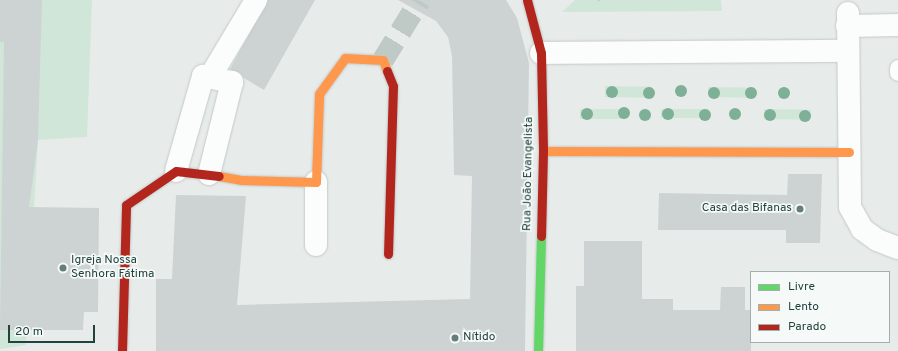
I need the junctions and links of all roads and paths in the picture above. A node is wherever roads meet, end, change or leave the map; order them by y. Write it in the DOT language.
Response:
graph roads {
  1 [pos="256,0"];
  2 [pos="527,0"];
  3 [pos="898,25"];
  4 [pos="846,51"];
  5 [pos="541,53"];
  6 [pos="898,68"];
  7 [pos="898,72"];
  8 [pos="210,77"];
  9 [pos="543,151"];
  10 [pos="849,152"];
  11 [pos="176,171"];
  12 [pos="209,174"];
  13 [pos="316,182"];
  14 [pos="316,245"];
  15 [pos="898,248"];
  16 [pos="388,254"];
  17 [pos="122,351"];
  18 [pos="538,351"];
  1 -- 8 [label="street"];
  2 -- 5 [label="street, Rua João Evangelista"];
  3 -- 4 [label="street"];
  4 -- 5 [label="street"];
  4 -- 10 [label="street"];
  5 -- 9 [label="street, Rua João Evangelista"];
  6 -- 7 [label="lane"];
  8 -- 11 [label="street"];
  8 -- 12 [label="street"];
  9 -- 10 [label="street"];
  9 -- 18 [label="street, Rua João Evangelista"];
  10 -- 15 [label="street"];
  11 -- 12 [label="street"];
  11 -- 17 [label="street"];
  12 -- 13 [label="street"];
  13 -- 14 [label="street"];
  13 -- 16 [label="street"];
}
